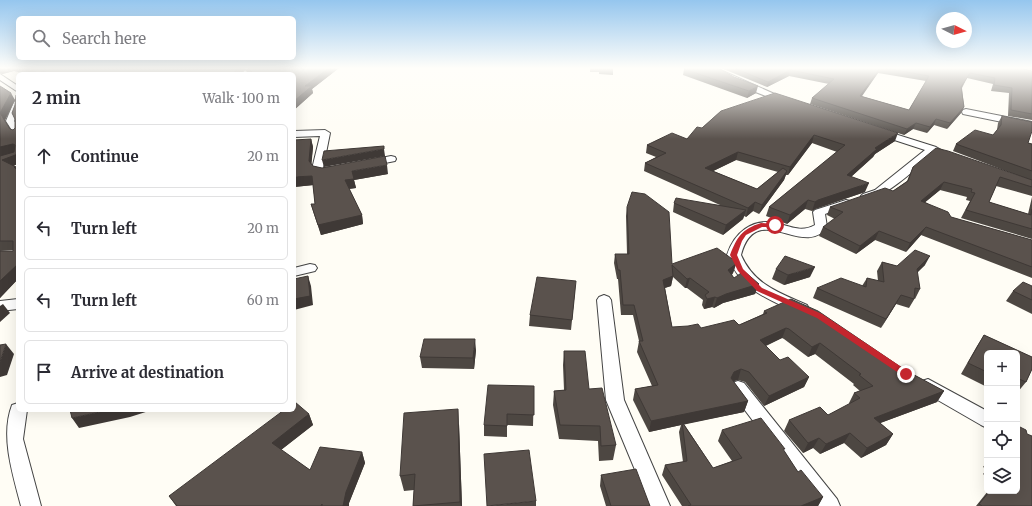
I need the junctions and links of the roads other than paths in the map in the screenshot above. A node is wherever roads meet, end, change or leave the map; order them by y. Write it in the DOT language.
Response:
graph roads {
  1 [pos="761,92"];
  2 [pos="796,104"];
  3 [pos="16,107"];
  4 [pos="966,112"];
  5 [pos="10,121"];
  6 [pos="0,124"];
  7 [pos="1032,125"];
  8 [pos="870,128"];
  9 [pos="16,130"];
  10 [pos="296,134"];
  11 [pos="933,150"];
  12 [pos="948,155"];
  13 [pos="392,160"];
  14 [pos="362,165"];
  15 [pos="339,169"];
  16 [pos="310,268"];
  17 [pos="296,272"];
  18 [pos="604,300"];
  19 [pos="16,304"];
  20 [pos="0,306"];
  21 [pos="813,313"];
  22 [pos="913,378"];
  23 [pos="738,388"];
  24 [pos="18,412"];
  25 [pos="984,418"];
  26 [pos="31,506"];
  27 [pos="660,506"];
  28 [pos="830,506"];
  1 -- 2 [label="street"];
  3 -- 5 [label="street"];
  4 -- 7 [label="street"];
  5 -- 6 [label="street"];
  5 -- 9 [label="street"];
  8 -- 11 [label="street"];
  10 -- 15 [label="street"];
  11 -- 12 [label="street"];
  11 -- 21 [label="street"];
  13 -- 14 [label="street"];
  16 -- 17 [label="street"];
  18 -- 27 [label="street"];
  19 -- 20 [label="street"];
  22 -- 25 [label="street"];
  23 -- 28 [label="street"];
  24 -- 26 [label="street"];
}
